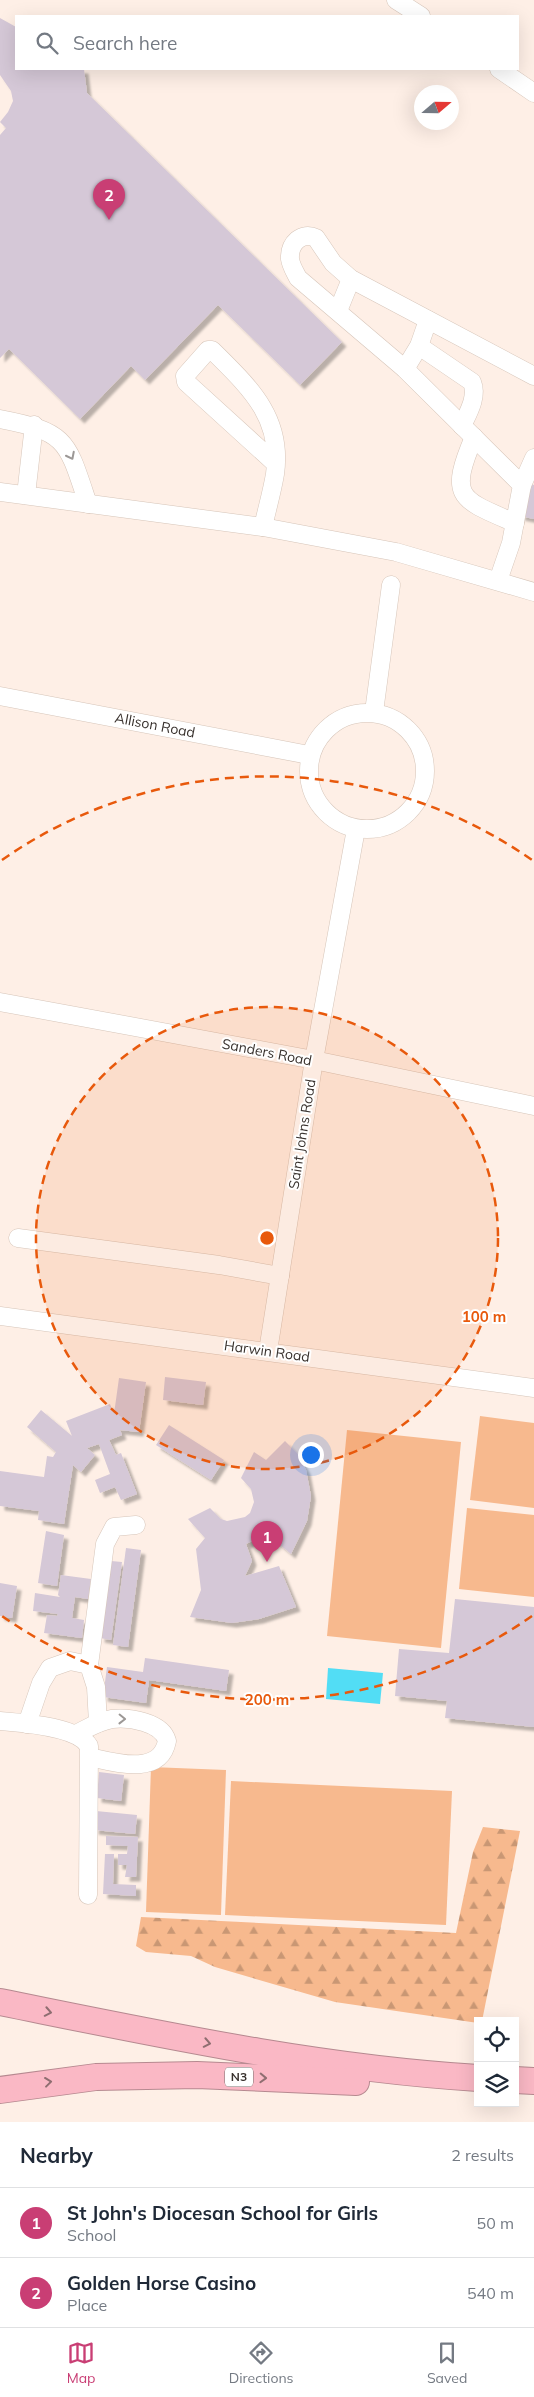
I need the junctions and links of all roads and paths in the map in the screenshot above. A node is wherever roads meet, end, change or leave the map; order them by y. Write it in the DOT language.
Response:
graph roads {
  1 [pos="396,0"];
  2 [pos="419,15"];
  3 [pos="501,70"];
  4 [pos="534,92"];
  5 [pos="351,279"];
  6 [pos="338,311"];
  7 [pos="428,320"];
  8 [pos="419,346"];
  9 [pos="405,369"];
  10 [pos="534,376"];
  11 [pos="0,419"];
  12 [pos="34,425"];
  13 [pos="468,432"];
  14 [pos="534,461"];
  15 [pos="276,463"];
  16 [pos="522,485"];
  17 [pos="9,492"];
  18 [pos="88,504"];
  19 [pos="515,523"];
  20 [pos="264,527"];
  21 [pos="498,581"];
  22 [pos="391,585"];
  23 [pos="534,592"];
  24 [pos="0,696"];
  25 [pos="374,712"];
  26 [pos="310,755"];
  27 [pos="356,829"];
  28 [pos="0,1002"];
  29 [pos="314,1060"];
  30 [pos="534,1106"];
  31 [pos="18,1238"];
  32 [pos="280,1276"];
  33 [pos="0,1316"];
  34 [pos="268,1351"];
  35 [pos="534,1388"];
  36 [pos="136,1525"];
  37 [pos="89,1665"];
  38 [pos="0,1721"];
  39 [pos="98,1723"];
  40 [pos="27,1724"];
  41 [pos="76,1734"];
  42 [pos="90,1757"];
  43 [pos="88,1895"];
  44 [pos="0,2002"];
  45 [pos="474,2078"];
  46 [pos="519,2080"];
  47 [pos="534,2082"];
  48 [pos="474,2087"];
  49 [pos="519,2089"];
  50 [pos="0,2090"];
  51 [pos="534,2090"];
  1 -- 2 [label="street"];
  3 -- 4 [label="street"];
  5 -- 6 [label="street"];
  5 -- 6 [label="street"];
  5 -- 7 [label="street"];
  6 -- 9 [label="street"];
  7 -- 8 [label="street"];
  7 -- 10 [label="street"];
  8 -- 9 [label="street"];
  8 -- 13 [label="street"];
  9 -- 13 [label="street"];
  11 -- 12 [label="street"];
  12 -- 17 [label="street"];
  12 -- 18 [label="street, one-way"];
  13 -- 16 [label="street"];
  13 -- 19 [label="street"];
  14 -- 16 [label="street"];
  15 -- 15 [label="street"];
  15 -- 20 [label="street"];
  16 -- 19 [label="street"];
  17 -- 18 [label="street"];
  18 -- 20 [label="street"];
  19 -- 21 [label="street"];
  20 -- 21 [label="street"];
  21 -- 23 [label="street"];
  22 -- 25 [label="street"];
  24 -- 26 [label="street, Allison Road"];
  25 -- 26 [label="street"];
  25 -- 27 [label="street"];
  26 -- 27 [label="street"];
  27 -- 29 [label="street, Saint Johns Road"];
  28 -- 29 [label="street, Sanders Road"];
  29 -- 30 [label="street, Sanders Road"];
  29 -- 32 [label="street, Saint Johns Road"];
  31 -- 32 [label="street"];
  32 -- 34 [label="street, Saint Johns Road"];
  33 -- 34 [label="street, Harwin Road"];
  34 -- 35 [label="street, Harwin Road"];
  36 -- 37 [label="street"];
  37 -- 39 [label="street"];
  37 -- 40 [label="street"];
  38 -- 40 [label="street"];
  39 -- 41 [label="street"];
  39 -- 42 [label="street, one-way"];
  40 -- 41 [label="street"];
  41 -- 42 [label="street"];
  42 -- 43 [label="street"];
  44 -- 45 [label="highway, one-way"];
  46 -- 47 [label="highway"];
  50 -- 48 [label="highway, N3, one-way"];
  49 -- 51 [label="highway"];
}
